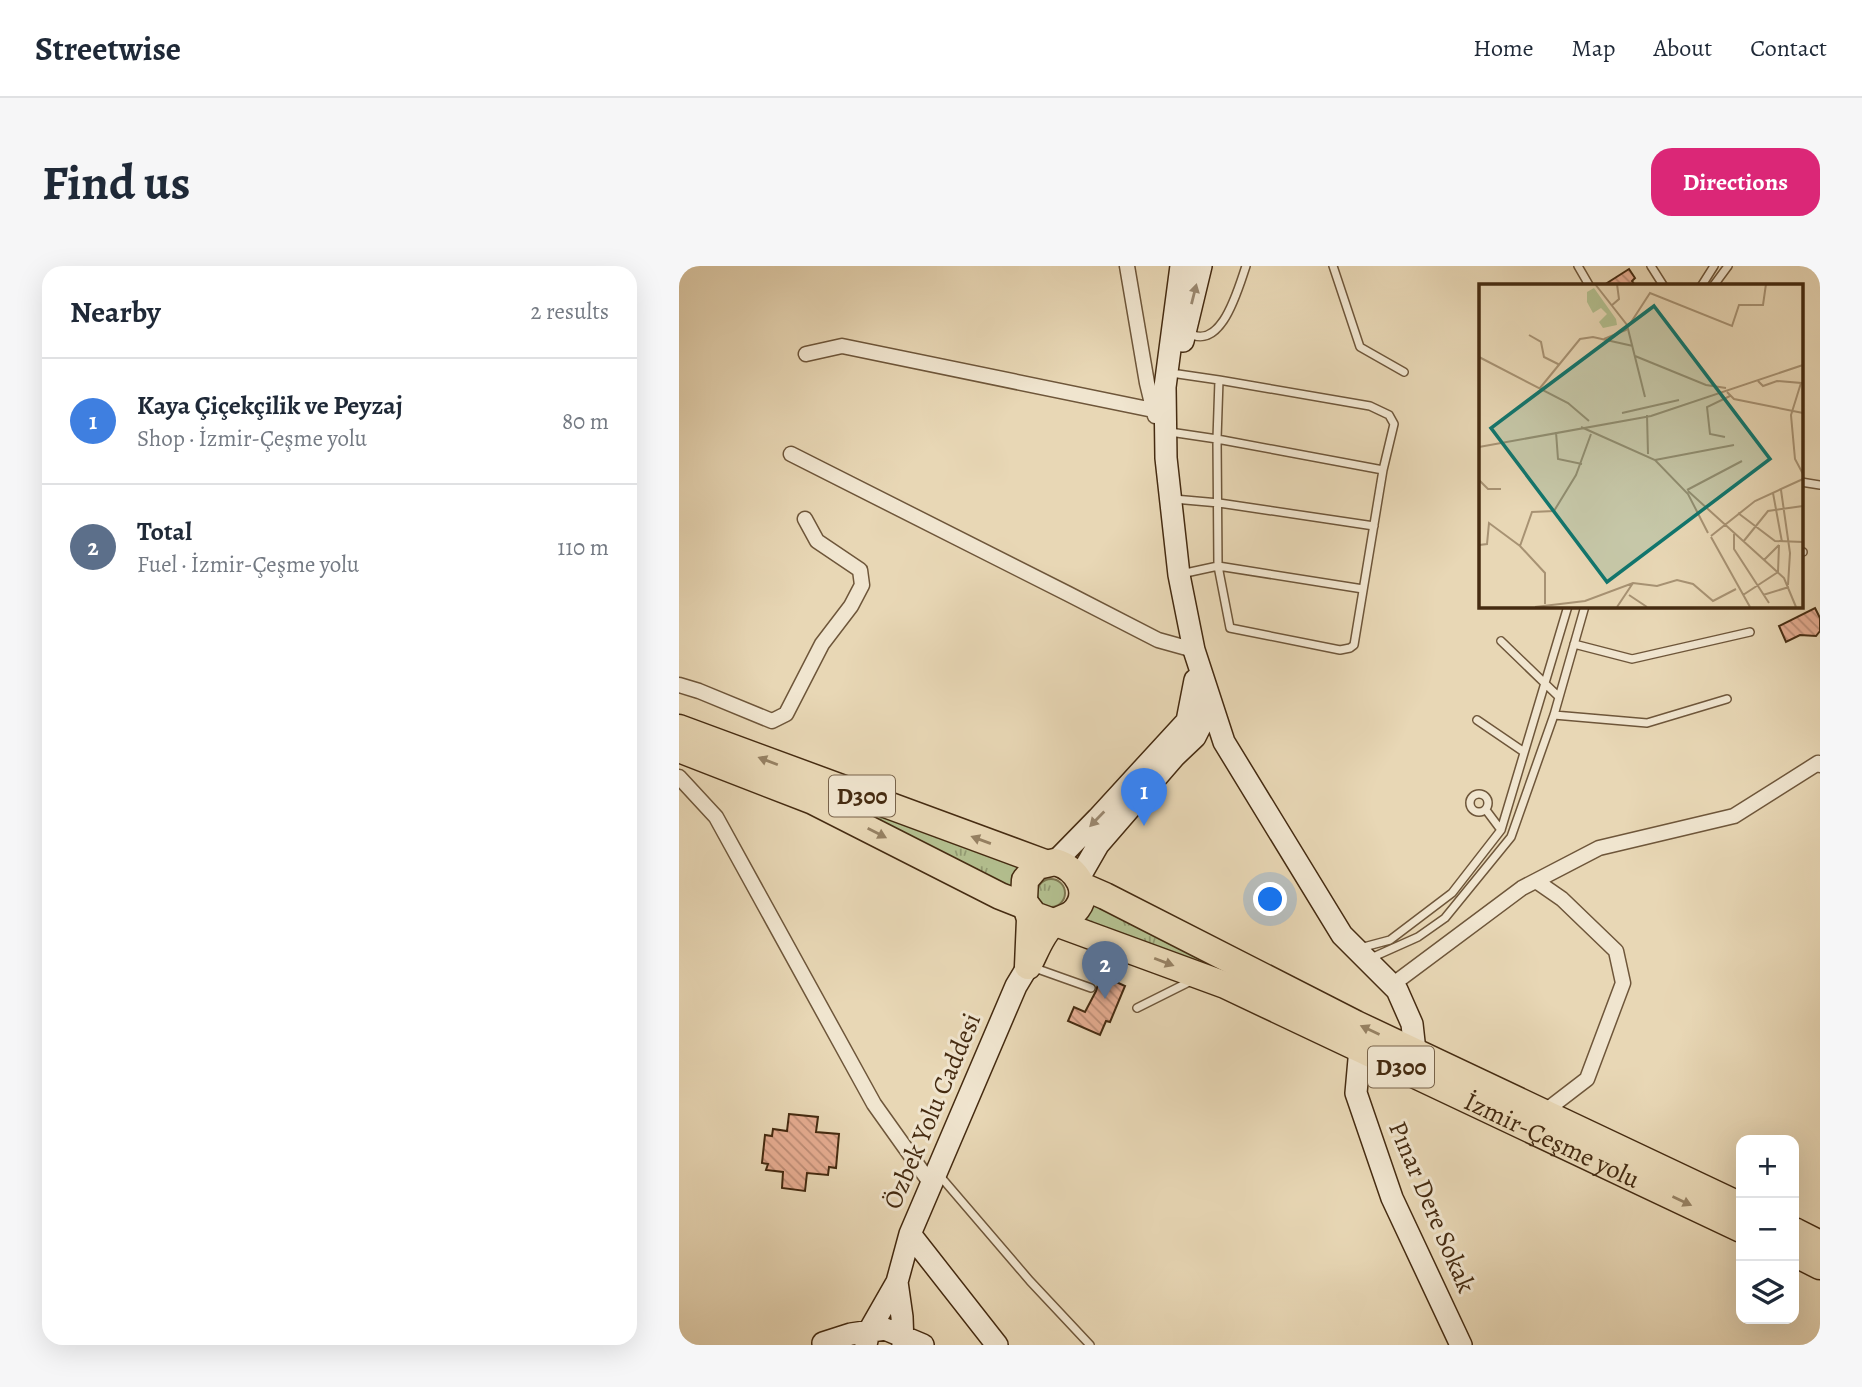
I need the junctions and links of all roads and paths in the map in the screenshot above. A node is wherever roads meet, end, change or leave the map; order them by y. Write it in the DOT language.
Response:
graph roads {
  1 [pos="1127,266"];
  2 [pos="1181,266"];
  3 [pos="1201,266"];
  4 [pos="1246,266"];
  5 [pos="1333,266"];
  6 [pos="1578,266"];
  7 [pos="1651,266"];
  8 [pos="1714,266"];
  9 [pos="1728,266"];
  10 [pos="1589,284"];
  11 [pos="1662,284"];
  12 [pos="1704,284"];
  13 [pos="1715,284"];
  14 [pos="1185,331"];
  15 [pos="806,354"];
  16 [pos="1404,372"];
  17 [pos="1178,374"];
  18 [pos="1219,380"];
  19 [pos="1153,410"];
  20 [pos="1169,432"];
  21 [pos="1217,439"];
  22 [pos="791,454"];
  23 [pos="1166,458"];
  24 [pos="1383,470"];
  25 [pos="1170,499"];
  26 [pos="1219,503"];
  27 [pos="805,519"];
  28 [pos="1374,526"];
  29 [pos="1218,566"];
  30 [pos="1179,575"];
  31 [pos="1363,589"];
  32 [pos="1565,607"];
  33 [pos="1585,607"];
  34 [pos="1750,632"];
  35 [pos="1501,641"];
  36 [pos="1574,644"];
  37 [pos="1196,657"];
  38 [pos="1545,684"];
  39 [pos="679,685"];
  40 [pos="1559,697"];
  41 [pos="1727,699"];
  42 [pos="1554,715"];
  43 [pos="1477,720"];
  44 [pos="679,728"];
  45 [pos="679,749"];
  46 [pos="1524,752"];
  47 [pos="1820,765"];
  48 [pos="679,778"];
  49 [pos="1486,810"];
  50 [pos="1501,830"];
  51 [pos="1050,862"];
  52 [pos="1536,881"];
  53 [pos="1081,882"];
  54 [pos="1028,907"];
  55 [pos="1054,922"];
  56 [pos="1361,954"];
  57 [pos="1028,966"];
  58 [pos="1201,976"];
  59 [pos="1392,985"];
  60 [pos="1091,988"];
  61 [pos="1137,1008"];
  62 [pos="1360,1048"];
  63 [pos="1415,1051"];
  64 [pos="1544,1112"];
  65 [pos="934,1178"];
  66 [pos="1736,1204"];
  67 [pos="1736,1227"];
  68 [pos="910,1234"];
  69 [pos="1799,1234"];
  70 [pos="1820,1244"];
  71 [pos="1799,1256"];
  72 [pos="1820,1266"];
  73 [pos="897,1282"];
  74 [pos="868,1338"];
  75 [pos="903,1340"];
  76 [pos="823,1344"];
  77 [pos="923,1345"];
  78 [pos="997,1345"];
  79 [pos="1090,1345"];
  80 [pos="1461,1345"];
  1 -- 19 [label="street"];
  2 -- 23 [label="main road"];
  14 -- 3 [label="main road, one-way"];
  4 -- 14 [label="lane"];
  5 -- 16 [label="lane"];
  6 -- 10 [label="lane"];
  7 -- 11 [label="lane"];
  8 -- 12 [label="lane"];
  9 -- 13 [label="lane"];
  14 -- 17 [label="main road"];
  15 -- 19 [label="street"];
  17 -- 18 [label="lane"];
  17 -- 20 [label="main road"];
  18 -- 21 [label="lane"];
  18 -- 24 [label="lane"];
  19 -- 23 [label="street"];
  20 -- 21 [label="lane"];
  20 -- 23 [label="main road"];
  21 -- 24 [label="lane"];
  21 -- 26 [label="lane"];
  22 -- 37 [label="street"];
  23 -- 25 [label="main road"];
  24 -- 28 [label="lane"];
  25 -- 26 [label="lane"];
  25 -- 30 [label="main road"];
  26 -- 28 [label="lane"];
  26 -- 29 [label="lane"];
  27 -- 39 [label="street"];
  28 -- 31 [label="lane"];
  29 -- 30 [label="lane"];
  29 -- 31 [label="lane"];
  29 -- 31 [label="lane"];
  30 -- 37 [label="main road"];
  32 -- 38 [label="lane"];
  33 -- 36 [label="lane"];
  34 -- 36 [label="lane"];
  35 -- 38 [label="lane"];
  36 -- 40 [label="lane"];
  37 -- 51 [label="main road, one-way"];
  37 -- 53 [label="main road"];
  37 -- 56 [label="main road"];
  38 -- 40 [label="lane"];
  38 -- 46 [label="lane"];
  40 -- 42 [label="lane"];
  41 -- 42 [label="lane"];
  42 -- 56 [label="lane"];
  43 -- 46 [label="lane"];
  51 -- 44 [label="highway, D300, one-way"];
  45 -- 54 [label="highway, D300, one-way"];
  46 -- 50 [label="lane"];
  47 -- 52 [label="street"];
  48 -- 65 [label="street"];
  49 -- 50 [label="lane"];
  50 -- 56 [label="lane"];
  51 -- 53 [label="highway, D300"];
  51 -- 54 [label="highway"];
  52 -- 59 [label="street"];
  52 -- 64 [label="street"];
  53 -- 55 [label="highway"];
  63 -- 53 [label="highway, İzmir-Çeşme yolu / D300, one-way"];
  54 -- 55 [label="highway, D300"];
  54 -- 57 [label="highway"];
  55 -- 57 [label="highway"];
  55 -- 58 [label="highway, İzmir-Çeşme yolu / D300, one-way"];
  56 -- 59 [label="main road"];
  57 -- 60 [label="lane"];
  57 -- 65 [label="main road, Özbek Yolu Caddesi"];
  58 -- 61 [label="lane"];
  58 -- 62 [label="highway, İzmir-Çeşme yolu / D300"];
  59 -- 63 [label="main road"];
  62 -- 67 [label="highway, İzmir-Çeşme yolu / D300, one-way"];
  62 -- 80 [label="main road, Pınar Dere Sokak"];
  63 -- 64 [label="highway, İzmir-Çeşme yolu / D300"];
  64 -- 66 [label="highway, İzmir-Çeşme yolu / D300"];
  65 -- 68 [label="main road, Özbek Yolu Caddesi"];
  65 -- 79 [label="lane"];
  68 -- 73 [label="main road, Özbek Yolu Caddesi"];
  68 -- 78 [label="main road"];
  69 -- 70 [label="highway"];
  71 -- 72 [label="highway"];
  73 -- 74 [label="main road"];
  73 -- 75 [label="main road"];
  74 -- 75 [label="main road"];
  74 -- 76 [label="main road"];
  75 -- 77 [label="main road"];
}
